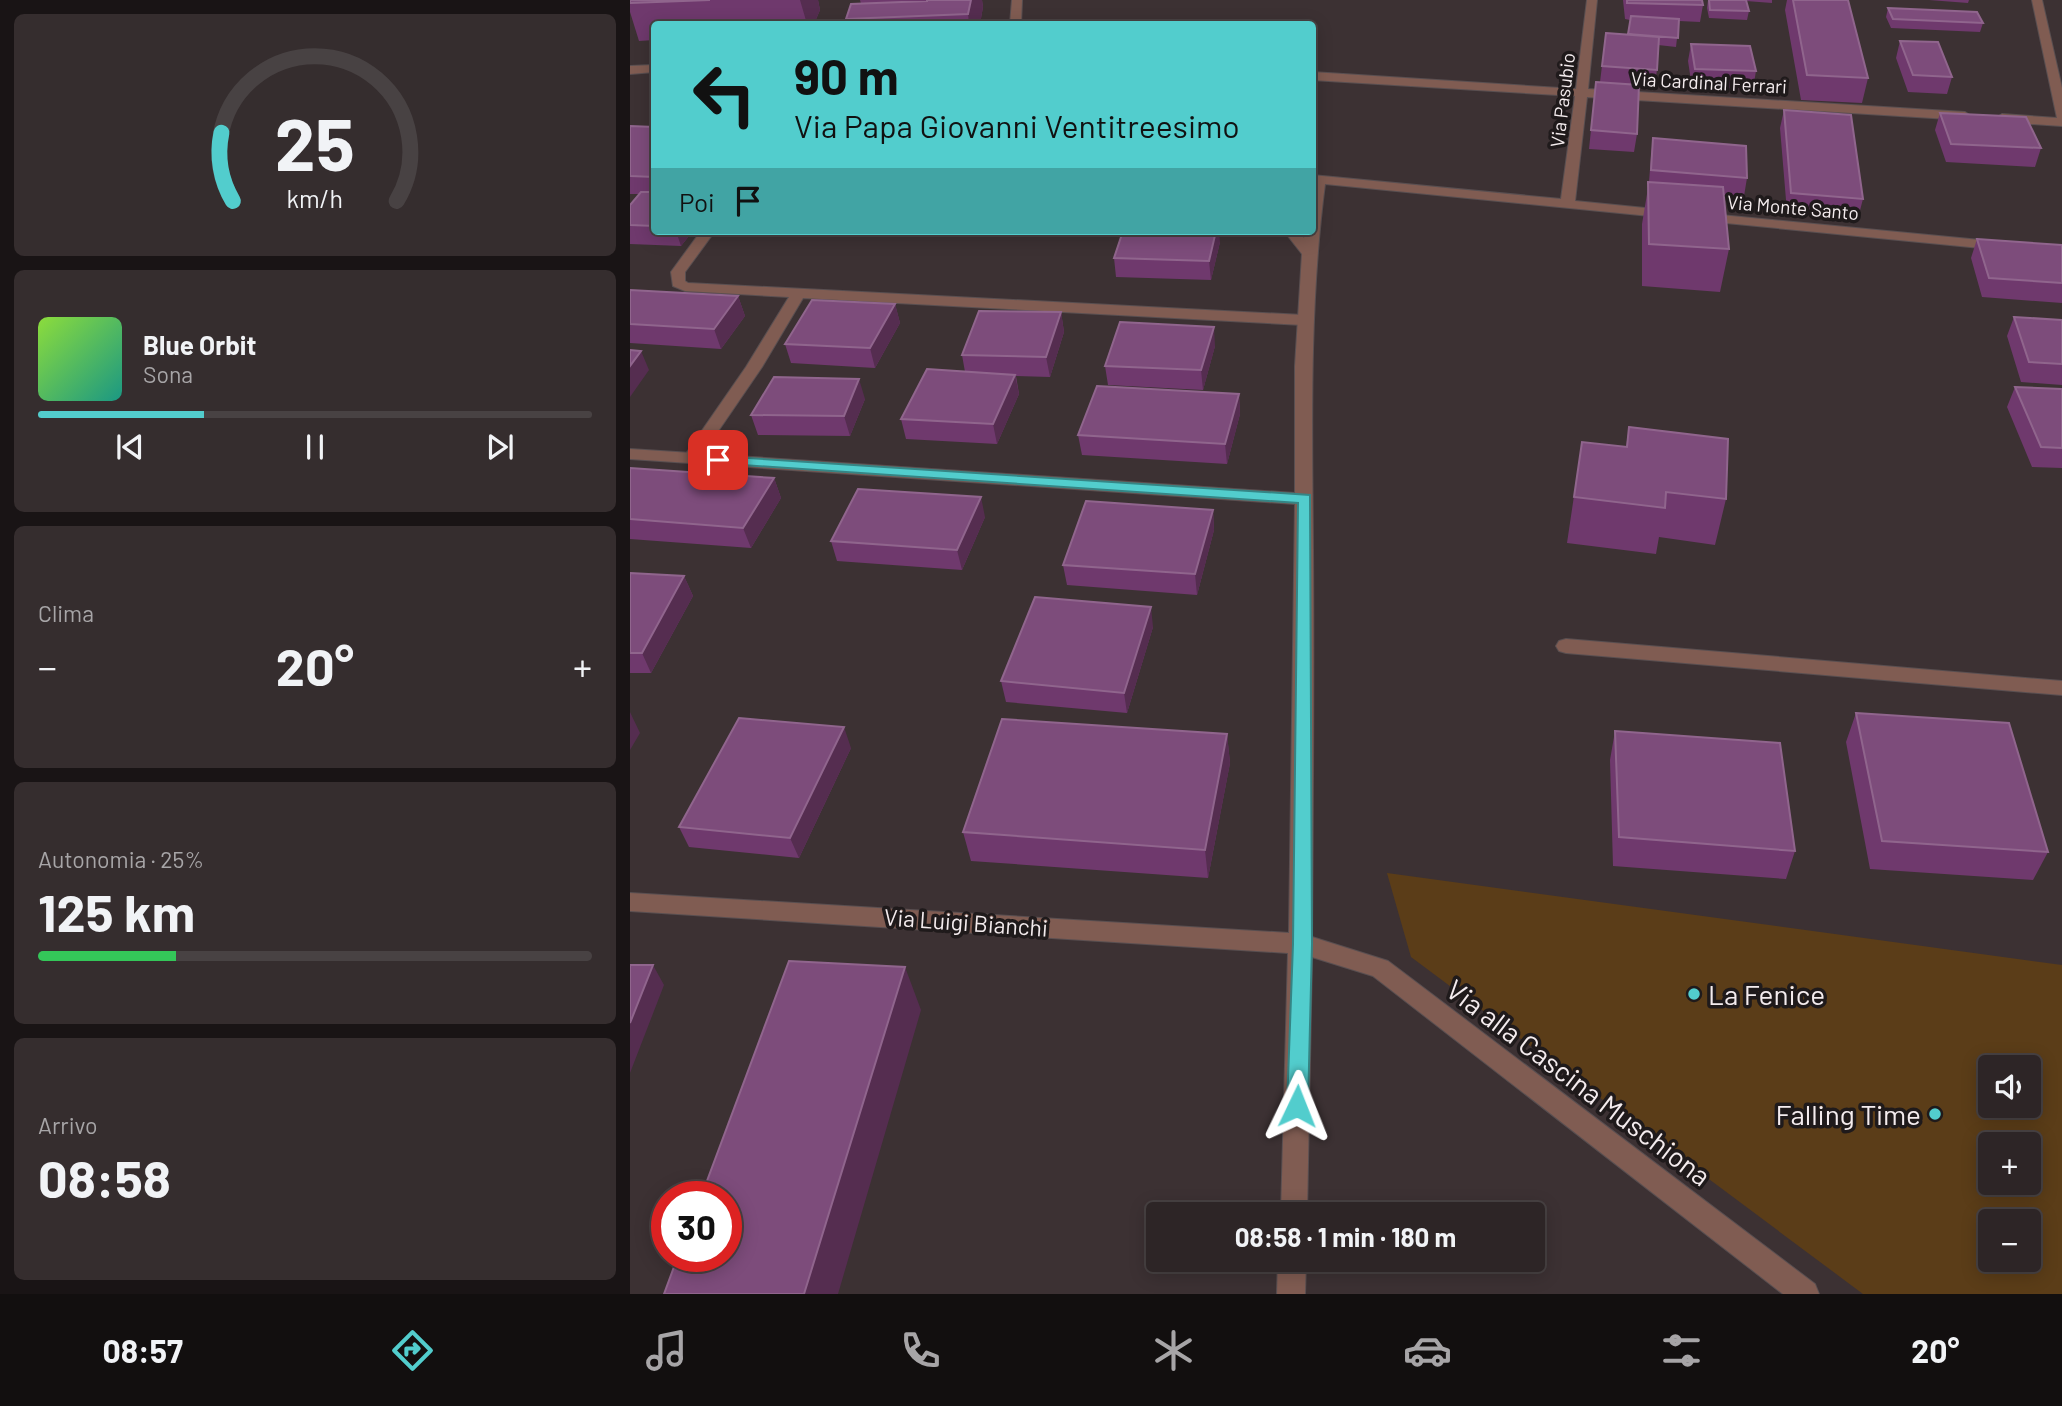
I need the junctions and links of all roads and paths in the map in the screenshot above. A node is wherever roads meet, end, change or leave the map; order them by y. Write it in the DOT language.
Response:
graph roads {
  1 [pos="1017,0"];
  2 [pos="1592,0"];
  3 [pos="2036,0"];
  4 [pos="1016,21"];
  5 [pos="651,69"];
  6 [pos="630,70"];
  7 [pos="1316,76"];
  8 [pos="1583,93"];
  9 [pos="2062,116"];
  10 [pos="2062,122"];
  11 [pos="1316,179"];
  12 [pos="1567,205"];
  13 [pos="705,235"];
  14 [pos="1294,235"];
  15 [pos="1311,235"];
  16 [pos="2021,247"];
  17 [pos="1309,253"];
  18 [pos="799,293"];
  19 [pos="1303,320"];
  20 [pos="630,454"];
  21 [pos="691,458"];
  22 [pos="1305,499"];
  23 [pos="1566,646"];
  24 [pos="2062,688"];
  25 [pos="630,902"];
  26 [pos="1302,944"];
  27 [pos="1294,1202"];
  28 [pos="1292,1272"];
  29 [pos="1291,1294"];
  30 [pos="1805,1294"];
  1 -- 4 [label="street"];
  2 -- 8 [label="street, Via Pasubio"];
  3 -- 9 [label="street"];
  5 -- 6 [label="street"];
  7 -- 8 [label="street, Via Cardinal Ferrari"];
  8 -- 10 [label="street, Via Cardinal Ferrari"];
  8 -- 12 [label="street, Via Pasubio"];
  11 -- 12 [label="street, Via Monte Santo"];
  12 -- 16 [label="street, Via Monte Santo"];
  13 -- 18 [label="street"];
  14 -- 17 [label="street"];
  15 -- 17 [label="street"];
  17 -- 19 [label="street"];
  18 -- 19 [label="street"];
  18 -- 21 [label="street"];
  19 -- 22 [label="street"];
  20 -- 21 [label="street"];
  21 -- 22 [label="street"];
  22 -- 26 [label="street"];
  23 -- 24 [label="street"];
  25 -- 26 [label="street, Via Luigi Bianchi"];
  26 -- 27 [label="street"];
  26 -- 30 [label="street, Via alla Cascina Muschiona"];
  28 -- 29 [label="street"];
}
